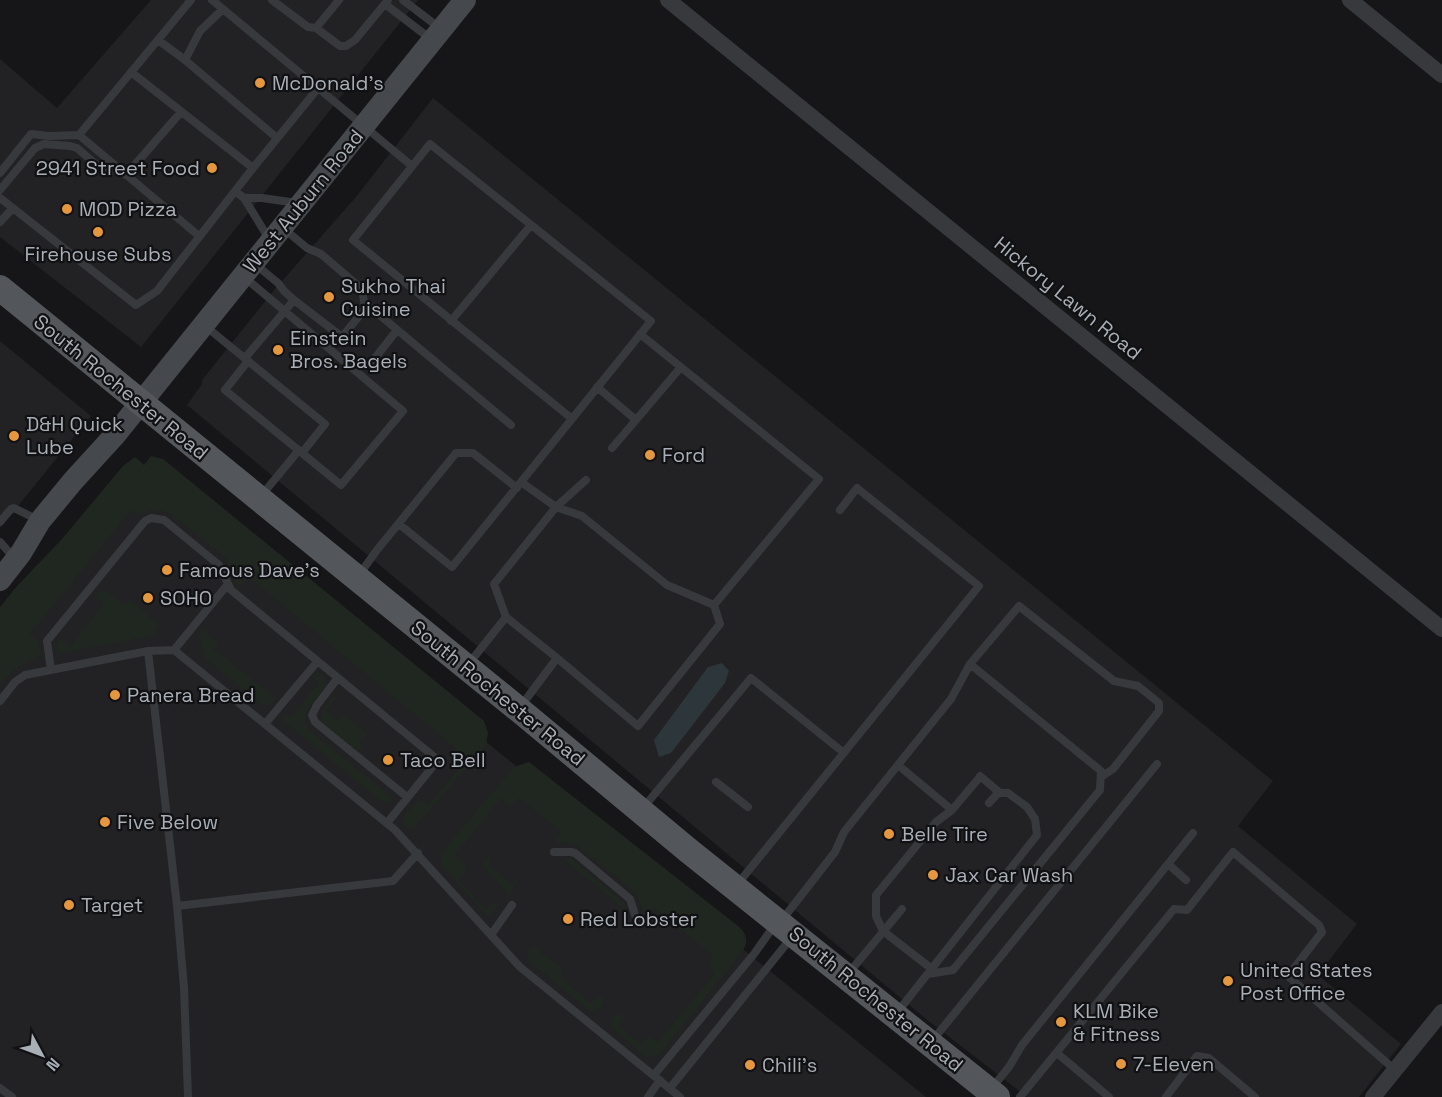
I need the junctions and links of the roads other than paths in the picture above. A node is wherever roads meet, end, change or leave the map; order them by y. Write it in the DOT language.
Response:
graph roads {
  1 [pos="191,0"];
  2 [pos="212,0"];
  3 [pos="272,0"];
  4 [pos="339,0"];
  5 [pos="403,0"];
  6 [pos="465,0"];
  7 [pos="668,0"];
  8 [pos="1350,0"];
  9 [pos="387,2"];
  10 [pos="222,9"];
  11 [pos="316,28"];
  12 [pos="437,35"];
  13 [pos="158,40"];
  14 [pos="185,60"];
  15 [pos="131,72"];
  16 [pos="1442,75"];
  17 [pos="319,87"];
  18 [pos="181,112"];
  19 [pos="365,125"];
  20 [pos="79,135"];
  21 [pos="277,138"];
  22 [pos="412,166"];
  23 [pos="119,168"];
  24 [pos="253,168"];
  25 [pos="0,173"];
  26 [pos="126,175"];
  27 [pos="235,191"];
  28 [pos="0,197"];
  29 [pos="244,198"];
  30 [pos="301,204"];
  31 [pos="13,208"];
  32 [pos="0,222"];
  33 [pos="531,225"];
  34 [pos="276,235"];
  35 [pos="199,236"];
  36 [pos="248,269"];
  37 [pos="0,288"];
  38 [pos="294,300"];
  39 [pos="368,305"];
  40 [pos="285,311"];
  41 [pos="452,321"];
  42 [pos="204,324"];
  43 [pos="397,330"];
  44 [pos="640,334"];
  45 [pos="246,360"];
  46 [pos="372,362"];
  47 [pos="681,367"];
  48 [pos="597,387"];
  49 [pos="141,402"];
  50 [pos="571,418"];
  51 [pos="636,420"];
  52 [pos="512,425"];
  53 [pos="612,448"];
  54 [pos="300,451"];
  55 [pos="586,480"];
  56 [pos="519,485"];
  57 [pos="259,499"];
  58 [pos="556,507"];
  59 [pos="840,510"];
  60 [pos="40,521"];
  61 [pos="0,522"];
  62 [pos="399,524"];
  63 [pos="0,542"];
  64 [pos="16,560"];
  65 [pos="357,578"];
  66 [pos="0,580"];
  67 [pos="228,584"];
  68 [pos="714,605"];
  69 [pos="506,617"];
  70 [pos="1442,629"];
  71 [pos="174,650"];
  72 [pos="148,651"];
  73 [pos="557,658"];
  74 [pos="317,662"];
  75 [pos="970,664"];
  76 [pos="466,667"];
  77 [pos="51,670"];
  78 [pos="337,679"];
  79 [pos="0,701"];
  80 [pos="518,709"];
  81 [pos="265,724"];
  82 [pos="844,753"];
  83 [pos="1157,764"];
  84 [pos="898,765"];
  85 [pos="1101,777"];
  86 [pos="716,782"];
  87 [pos="1000,793"];
  88 [pos="407,797"];
  89 [pos="989,802"];
  90 [pos="748,807"];
  91 [pos="641,810"];
  92 [pos="952,810"];
  93 [pos="387,823"];
  94 [pos="1193,832"];
  95 [pos="554,852"];
  96 [pos="418,854"];
  97 [pos="1168,864"];
  98 [pos="1186,880"];
  99 [pos="736,887"];
  100 [pos="512,905"];
  101 [pos="177,906"];
  102 [pos="902,909"];
  103 [pos="635,915"];
  104 [pos="784,925"];
  105 [pos="883,931"];
  106 [pos="491,935"];
  107 [pos="930,971"];
  108 [pos="846,975"];
  109 [pos="1442,1012"];
  110 [pos="895,1015"];
  111 [pos="930,1044"];
  112 [pos="1056,1053"];
  113 [pos="1395,1070"];
  114 [pos="657,1078"];
  115 [pos="0,1088"];
  116 [pos="670,1088"];
  117 [pos="994,1094"];
  118 [pos="12,1097"];
  119 [pos="188,1097"];
  120 [pos="648,1097"];
  121 [pos="680,1097"];
  122 [pos="1020,1097"];
  123 [pos="1109,1097"];
  124 [pos="1166,1097"];
  125 [pos="1255,1097"];
  126 [pos="1373,1097"];
  1 -- 13 [label="lane"];
  2 -- 10 [label="lane"];
  3 -- 11 [label="lane"];
  4 -- 11 [label="lane"];
  5 -- 12 [label="lane"];
  6 -- 12 [label="main road, West Auburn Road"];
  7 -- 70 [label="street, Hickory Lawn Road"];
  8 -- 16 [label="street"];
  9 -- 11 [label="lane"];
  9 -- 12 [label="lane"];
  10 -- 14 [label="lane"];
  10 -- 17 [label="lane"];
  12 -- 19 [label="main road, West Auburn Road"];
  13 -- 14 [label="lane"];
  13 -- 15 [label="lane"];
  14 -- 21 [label="lane"];
  15 -- 18 [label="lane"];
  15 -- 20 [label="lane"];
  17 -- 19 [label="lane"];
  17 -- 21 [label="lane"];
  18 -- 24 [label="lane"];
  18 -- 26 [label="lane"];
  19 -- 22 [label="lane"];
  19 -- 30 [label="main road, West Auburn Road"];
  20 -- 23 [label="lane"];
  20 -- 25 [label="lane"];
  21 -- 24 [label="lane"];
  22 -- 33 [label="lane"];
  22 -- 41 [label="lane"];
  23 -- 26 [label="lane"];
  23 -- 28 [label="lane"];
  24 -- 27 [label="lane"];
  26 -- 35 [label="lane"];
  27 -- 29 [label="lane"];
  27 -- 35 [label="lane"];
  28 -- 31 [label="lane"];
  29 -- 30 [label="lane"];
  29 -- 34 [label="lane"];
  30 -- 34 [label="main road, West Auburn Road"];
  31 -- 32 [label="lane"];
  31 -- 35 [label="lane"];
  33 -- 41 [label="lane"];
  33 -- 44 [label="lane"];
  34 -- 36 [label="main road, West Auburn Road"];
  34 -- 39 [label="lane"];
  36 -- 38 [label="lane"];
  36 -- 40 [label="lane"];
  36 -- 42 [label="main road, West Auburn Road"];
  37 -- 49 [label="main road, South Rochester Road"];
  38 -- 39 [label="lane"];
  38 -- 40 [label="lane"];
  39 -- 43 [label="lane"];
  40 -- 45 [label="lane"];
  40 -- 54 [label="lane"];
  41 -- 50 [label="lane"];
  42 -- 45 [label="lane"];
  42 -- 49 [label="main road, West Auburn Road"];
  43 -- 46 [label="lane"];
  43 -- 52 [label="lane"];
  44 -- 47 [label="lane"];
  44 -- 48 [label="lane"];
  45 -- 54 [label="lane"];
  45 -- 54 [label="lane"];
  47 -- 51 [label="lane"];
  47 -- 68 [label="lane"];
  48 -- 50 [label="lane"];
  48 -- 51 [label="lane"];
  49 -- 57 [label="main road, South Rochester Road"];
  49 -- 60 [label="main road, West Auburn Road"];
  50 -- 56 [label="lane"];
  51 -- 53 [label="lane"];
  54 -- 57 [label="lane"];
  55 -- 58 [label="lane"];
  56 -- 58 [label="lane"];
  56 -- 62 [label="lane"];
  56 -- 62 [label="lane"];
  57 -- 65 [label="main road, South Rochester Road"];
  58 -- 68 [label="lane"];
  58 -- 69 [label="lane"];
  59 -- 82 [label="lane"];
  60 -- 61 [label="lane"];
  60 -- 64 [label="main road, West Auburn Road"];
  62 -- 65 [label="lane"];
  63 -- 64 [label="lane"];
  64 -- 66 [label="main road, West Auburn Road"];
  65 -- 76 [label="main road, South Rochester Road"];
  67 -- 71 [label="lane"];
  67 -- 74 [label="lane"];
  67 -- 77 [label="lane"];
  68 -- 73 [label="lane"];
  69 -- 73 [label="lane"];
  69 -- 76 [label="lane"];
  71 -- 72 [label="lane"];
  71 -- 81 [label="lane"];
  72 -- 77 [label="lane"];
  72 -- 101 [label="lane"];
  73 -- 80 [label="lane"];
  74 -- 78 [label="lane"];
  74 -- 81 [label="lane"];
  75 -- 84 [label="lane"];
  75 -- 85 [label="lane"];
  75 -- 85 [label="lane"];
  76 -- 80 [label="main road, South Rochester Road"];
  77 -- 79 [label="lane"];
  78 -- 88 [label="lane"];
  78 -- 88 [label="lane"];
  80 -- 91 [label="main road, South Rochester Road"];
  81 -- 93 [label="lane"];
  82 -- 91 [label="lane"];
  82 -- 99 [label="lane"];
  83 -- 111 [label="lane"];
  84 -- 92 [label="lane"];
  84 -- 104 [label="lane"];
  85 -- 107 [label="lane"];
  86 -- 90 [label="lane"];
  87 -- 89 [label="lane"];
  87 -- 92 [label="lane"];
  87 -- 107 [label="lane"];
  88 -- 93 [label="lane"];
  91 -- 99 [label="main road, South Rochester Road"];
  92 -- 105 [label="lane"];
  93 -- 96 [label="lane"];
  94 -- 97 [label="lane"];
  95 -- 103 [label="lane"];
  96 -- 101 [label="lane"];
  96 -- 106 [label="lane"];
  97 -- 98 [label="lane"];
  97 -- 117 [label="lane"];
  99 -- 104 [label="main road, South Rochester Road"];
  100 -- 106 [label="lane"];
  101 -- 119 [label="lane"];
  102 -- 105 [label="lane"];
  104 -- 108 [label="main road, South Rochester Road"];
  104 -- 114 [label="lane"];
  104 -- 116 [label="lane"];
  105 -- 107 [label="lane"];
  105 -- 108 [label="lane"];
  106 -- 114 [label="lane"];
  107 -- 110 [label="lane"];
  108 -- 110 [label="main road, South Rochester Road"];
  109 -- 113 [label="street"];
  110 -- 111 [label="main road, South Rochester Road"];
  111 -- 117 [label="main road, South Rochester Road"];
  112 -- 113 [label="lane"];
  112 -- 122 [label="lane"];
  112 -- 123 [label="lane"];
  113 -- 126 [label="street"];
  114 -- 116 [label="lane"];
  114 -- 120 [label="lane"];
  115 -- 118 [label="lane"];
  116 -- 121 [label="lane"];
  124 -- 125 [label="lane"];
}
